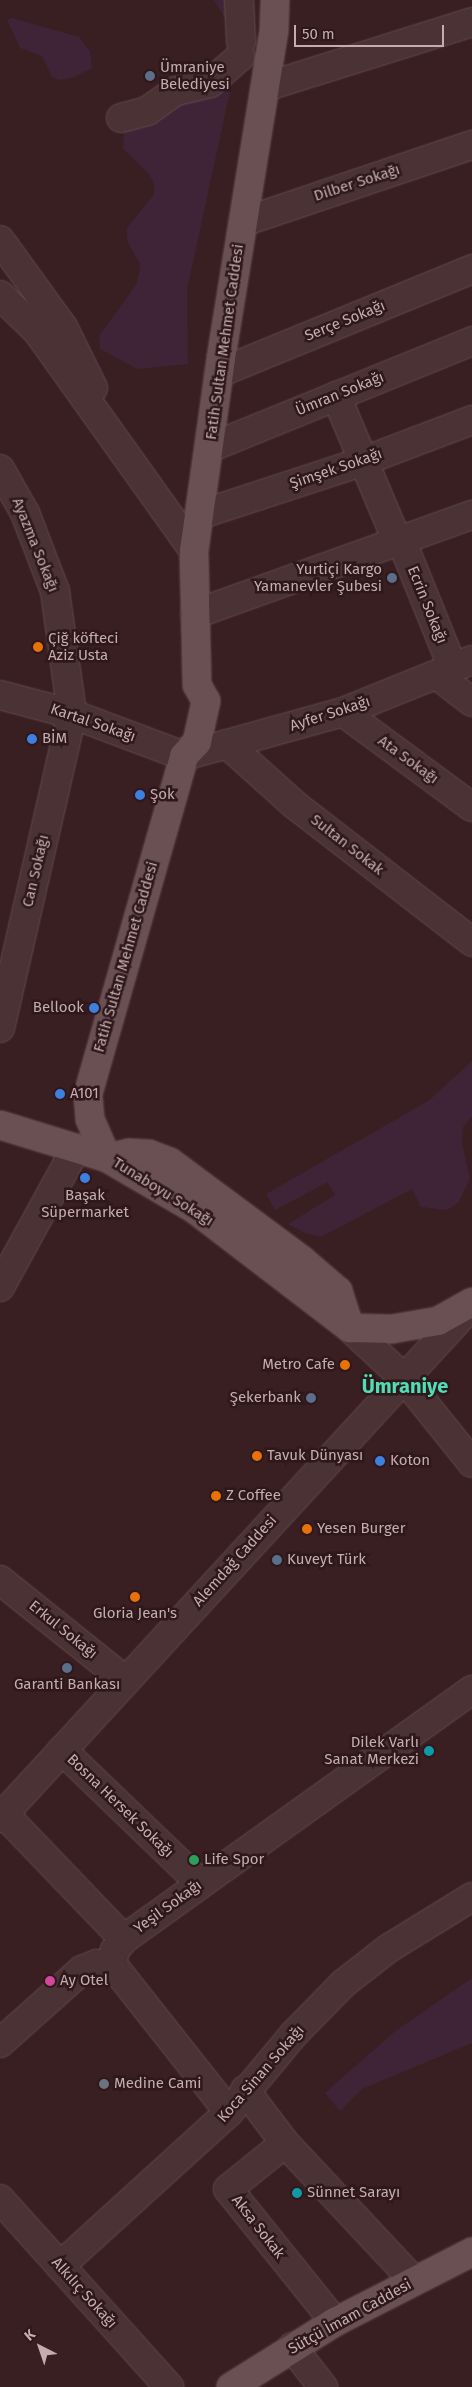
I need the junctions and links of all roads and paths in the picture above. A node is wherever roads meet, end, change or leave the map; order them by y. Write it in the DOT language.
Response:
graph roads {
  1 [pos="239,0"];
  2 [pos="276,0"];
  3 [pos="284,0"];
  4 [pos="472,22"];
  5 [pos="274,30"];
  6 [pos="265,87"];
  7 [pos="121,118"];
  8 [pos="472,145"];
  9 [pos="243,222"];
  10 [pos="0,240"];
  11 [pos="472,269"];
  12 [pos="0,295"];
  13 [pos="472,341"];
  14 [pos="219,373"];
  15 [pos="336,396"];
  16 [pos="472,420"];
  17 [pos="209,448"];
  18 [pos="123,451"];
  19 [pos="364,461"];
  20 [pos="0,469"];
  21 [pos="200,515"];
  22 [pos="472,515"];
  23 [pos="400,542"];
  24 [pos="194,551"];
  25 [pos="196,614"];
  26 [pos="454,668"];
  27 [pos="0,695"];
  28 [pos="472,702"];
  29 [pos="343,712"];
  30 [pos="72,714"];
  31 [pos="227,744"];
  32 [pos="184,756"];
  33 [pos="472,807"];
  34 [pos="472,942"];
  35 [pos="0,1028"];
  36 [pos="0,1125"];
  37 [pos="76,1148"];
  38 [pos="107,1158"];
  39 [pos="0,1287"];
  40 [pos="472,1304"];
  41 [pos="350,1328"];
  42 [pos="403,1377"];
  43 [pos="472,1464"];
  44 [pos="0,1580"];
  45 [pos="126,1681"];
  46 [pos="472,1690"];
  47 [pos="62,1750"];
  48 [pos="2,1816"];
  49 [pos="200,1883"];
  50 [pos="472,1897"];
  51 [pos="124,1939"];
  52 [pos="112,1964"];
  53 [pos="0,2043"];
  54 [pos="245,2090"];
  55 [pos="230,2112"];
  56 [pos="285,2142"];
  57 [pos="0,2199"];
  58 [pos="472,2252"];
  59 [pos="60,2266"];
  60 [pos="414,2281"];
  61 [pos="335,2322"];
  62 [pos="292,2347"];
  63 [pos="169,2387"];
  64 [pos="231,2387"];
  65 [pos="323,2387"];
  1 -- 7 [label="street"];
  2 -- 5 [label="main road, Fatih Sultan Mehmet Caddesi"];
  3 -- 5 [label="street"];
  4 -- 6 [label="street"];
  5 -- 6 [label="main road, Fatih Sultan Mehmet Caddesi"];
  6 -- 9 [label="main road, Fatih Sultan Mehmet Caddesi"];
  8 -- 9 [label="street, Dilber Sokağı"];
  9 -- 14 [label="main road, Fatih Sultan Mehmet Caddesi"];
  10 -- 18 [label="street"];
  11 -- 14 [label="street, Serçe Sokağı"];
  12 -- 18 [label="street"];
  13 -- 15 [label="street, Ümran Sokağı"];
  14 -- 17 [label="main road, Fatih Sultan Mehmet Caddesi"];
  15 -- 17 [label="street, Ümran Sokağı"];
  15 -- 19 [label="street, Ecrin Sokağı"];
  16 -- 19 [label="street, Şimşek Sokağı"];
  17 -- 21 [label="main road, Fatih Sultan Mehmet Caddesi"];
  18 -- 24 [label="street"];
  19 -- 21 [label="street, Şimşek Sokağı"];
  19 -- 23 [label="street, Ecrin Sokağı"];
  20 -- 30 [label="street, Ayazma Sokağı"];
  21 -- 24 [label="main road, Fatih Sultan Mehmet Caddesi"];
  22 -- 23 [label="street"];
  23 -- 25 [label="street"];
  23 -- 26 [label="street, Ecrin Sokağı"];
  24 -- 25 [label="main road, Fatih Sultan Mehmet Caddesi"];
  25 -- 32 [label="main road, Fatih Sultan Mehmet Caddesi"];
  26 -- 28 [label="street"];
  26 -- 29 [label="street, Ayfer Sokağı"];
  27 -- 30 [label="street, Kartal Sokağı"];
  29 -- 31 [label="street, Ayfer Sokağı"];
  29 -- 33 [label="street, Ata Sokağı"];
  30 -- 32 [label="street, Kartal Sokağı"];
  30 -- 35 [label="street, Can Sokağı"];
  31 -- 32 [label="street, Ayfer Sokağı"];
  31 -- 34 [label="street, Sultan Sokak"];
  32 -- 38 [label="main road, Fatih Sultan Mehmet Caddesi"];
  36 -- 37 [label="main road, Tunaboyu Sokağı"];
  37 -- 38 [label="main road, Tunaboyu Sokağı"];
  37 -- 39 [label="street"];
  38 -- 41 [label="main road, Tunaboyu Sokağı"];
  40 -- 41 [label="main road, Alemdağ Caddesi"];
  40 -- 42 [label="street, Alemdağ Caddesi"];
  41 -- 42 [label="street, Tunaboyu Sokağı"];
  42 -- 43 [label="street, Tunaboyu Sokağı"];
  42 -- 45 [label="street, Alemdağ Caddesi"];
  44 -- 45 [label="street, Erkul Sokağı"];
  45 -- 47 [label="street, Alemdağ Caddesi"];
  46 -- 49 [label="street, Yeşil Sokağı"];
  47 -- 48 [label="street, Alemdağ Caddesi"];
  47 -- 49 [label="street, Bosna Hersek Sokağı"];
  48 -- 51 [label="street"];
  49 -- 51 [label="street, Yeşil Sokağı"];
  50 -- 54 [label="street, Koca Sinan Sokağı"];
  51 -- 52 [label="street, Yeşil Sokağı"];
  52 -- 53 [label="street"];
  52 -- 55 [label="street"];
  54 -- 55 [label="street, Koca Sinan Sokağı"];
  54 -- 56 [label="street"];
  55 -- 59 [label="street, Koca Sinan Sokağı"];
  56 -- 60 [label="street"];
  56 -- 61 [label="street, Aksa Sokak"];
  57 -- 59 [label="street, Alkılıç Sokağı"];
  58 -- 60 [label="main road, Sütçü İmam Caddesi"];
  59 -- 63 [label="street, Alkılıç Sokağı"];
  60 -- 61 [label="main road, Sütçü İmam Caddesi"];
  61 -- 62 [label="main road, Sütçü İmam Caddesi"];
  62 -- 64 [label="main road, Sütçü İmam Caddesi"];
  62 -- 65 [label="street"];
}
